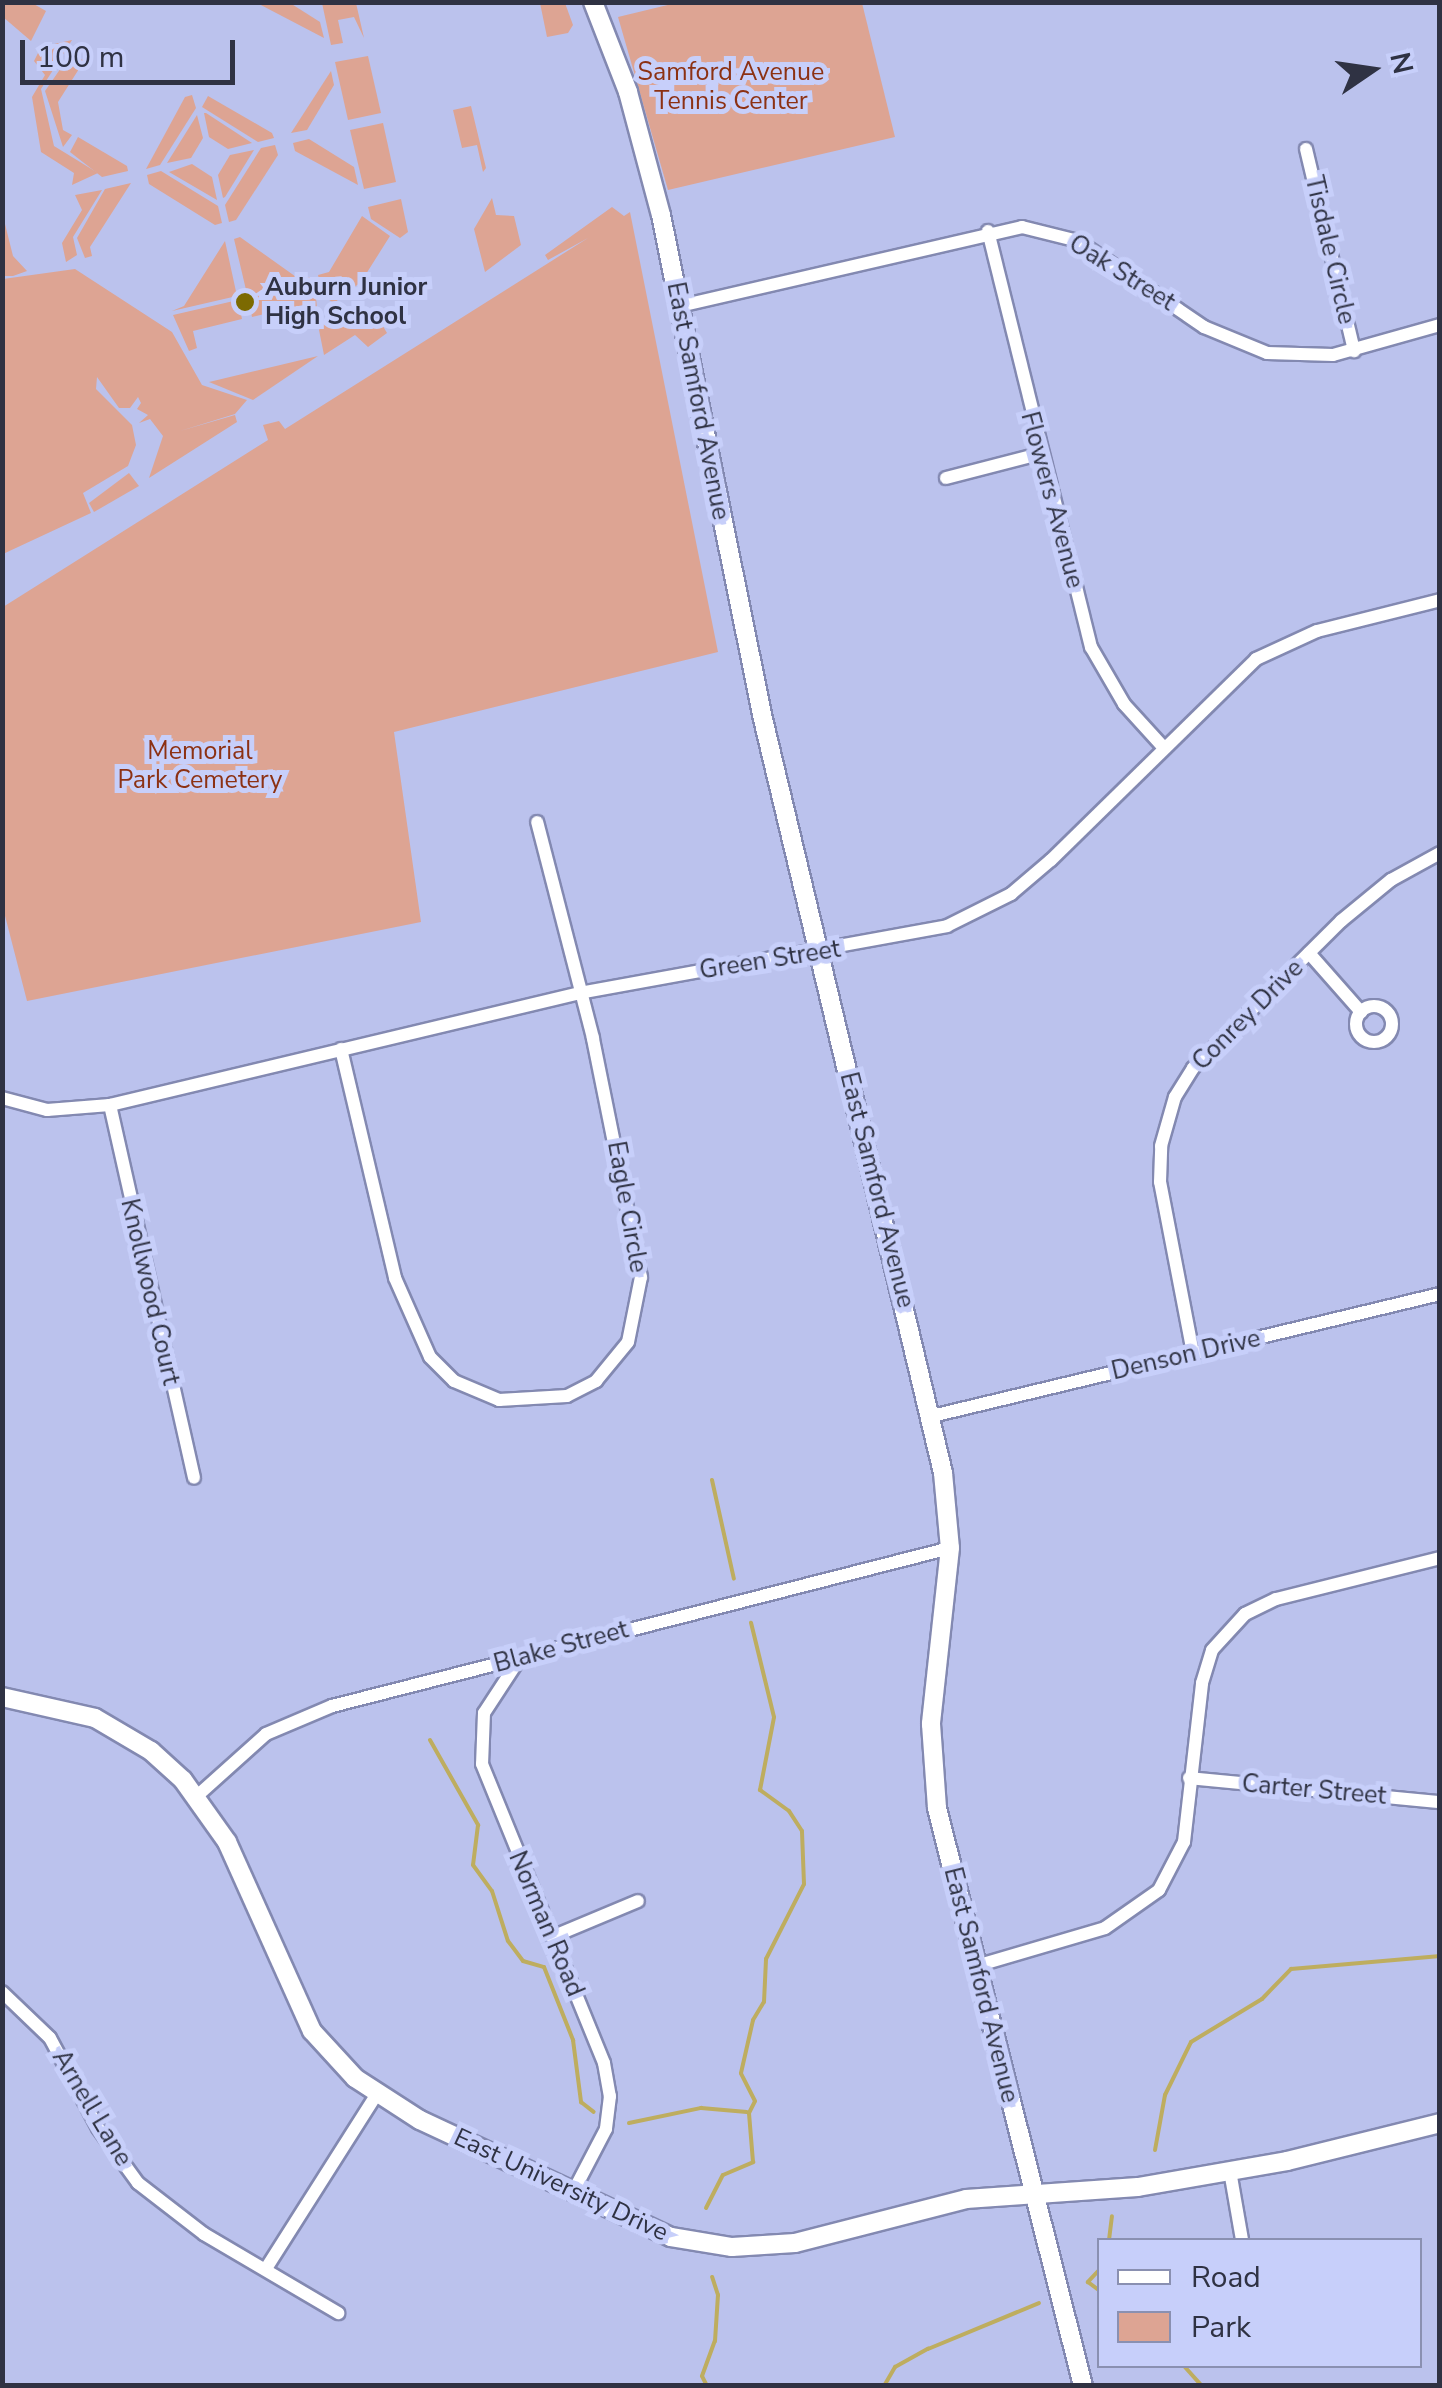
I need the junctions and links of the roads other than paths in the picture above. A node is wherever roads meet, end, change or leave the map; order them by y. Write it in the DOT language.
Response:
graph roads {
  1 [pos="592,2"];
  2 [pos="1306,149"];
  3 [pos="988,231"];
  4 [pos="680,306"];
  5 [pos="1440,325"];
  6 [pos="1354,351"];
  7 [pos="1039,454"];
  8 [pos="946,478"];
  9 [pos="1440,600"];
  10 [pos="1164,748"];
  11 [pos="538,822"];
  12 [pos="1440,853"];
  13 [pos="1309,953"];
  14 [pos="820,954"];
  15 [pos="579,994"];
  16 [pos="1360,1012"];
  17 [pos="341,1049"];
  18 [pos="2,1098"];
  19 [pos="110,1104"];
  20 [pos="1440,1294"];
  21 [pos="1194,1353"];
  22 [pos="932,1416"];
  23 [pos="194,1478"];
  24 [pos="950,1548"];
  25 [pos="1440,1558"];
  26 [pos="520,1658"];
  27 [pos="2,1696"];
  28 [pos="1189,1778"];
  29 [pos="197,1796"];
  30 [pos="1440,1802"];
  31 [pos="638,1900"];
  32 [pos="552,1937"];
  33 [pos="976,1966"];
  34 [pos="2,1992"];
  35 [pos="377,2094"];
  36 [pos="1440,2123"];
  37 [pos="1230,2172"];
  38 [pos="1030,2192"];
  39 [pos="572,2194"];
  40 [pos="1242,2238"];
  41 [pos="267,2266"];
  42 [pos="338,2314"];
  43 [pos="1083,2386"];
  1 -- 4 [label="street, East Samford Avenue"];
  2 -- 6 [label="street, Tisdale Circle"];
  3 -- 4 [label="street, Oak Street"];
  3 -- 6 [label="street, Oak Street"];
  3 -- 7 [label="street, Flowers Avenue"];
  4 -- 14 [label="street, East Samford Avenue"];
  5 -- 6 [label="street, Oak Street"];
  7 -- 8 [label="street"];
  7 -- 10 [label="street, Flowers Avenue"];
  9 -- 10 [label="street, Green Street"];
  10 -- 14 [label="street, Green Street"];
  11 -- 15 [label="street, Eagle Circle"];
  12 -- 13 [label="street, Conrey Drive"];
  13 -- 16 [label="street"];
  13 -- 21 [label="street, Conrey Drive"];
  14 -- 15 [label="street, Green Street"];
  14 -- 22 [label="street, East Samford Avenue"];
  15 -- 17 [label="street, Green Street"];
  15 -- 17 [label="street, Eagle Circle"];
  17 -- 19 [label="street, Green Street"];
  18 -- 19 [label="street, Green Street"];
  19 -- 23 [label="street, Knollwood Court"];
  20 -- 21 [label="street, Denson Drive"];
  21 -- 22 [label="street, Denson Drive"];
  22 -- 24 [label="street, East Samford Avenue"];
  24 -- 26 [label="street, Blake Street"];
  24 -- 33 [label="street, East Samford Avenue"];
  25 -- 28 [label="street"];
  26 -- 29 [label="street, Blake Street"];
  26 -- 32 [label="street, Norman Road"];
  27 -- 29 [label="street, East University Drive"];
  28 -- 30 [label="street, Carter Street"];
  28 -- 33 [label="street"];
  29 -- 35 [label="street, East University Drive"];
  31 -- 32 [label="street"];
  32 -- 39 [label="street, Norman Road"];
  33 -- 38 [label="street, East Samford Avenue"];
  34 -- 41 [label="street, Arnell Lane"];
  35 -- 39 [label="street, East University Drive"];
  35 -- 41 [label="street"];
  36 -- 37 [label="street, East University Drive"];
  37 -- 38 [label="street, East University Drive"];
  37 -- 40 [label="street"];
  38 -- 39 [label="street, East University Drive"];
  38 -- 43 [label="street, East Samford Avenue"];
  41 -- 42 [label="street, Arnell Lane"];
}
